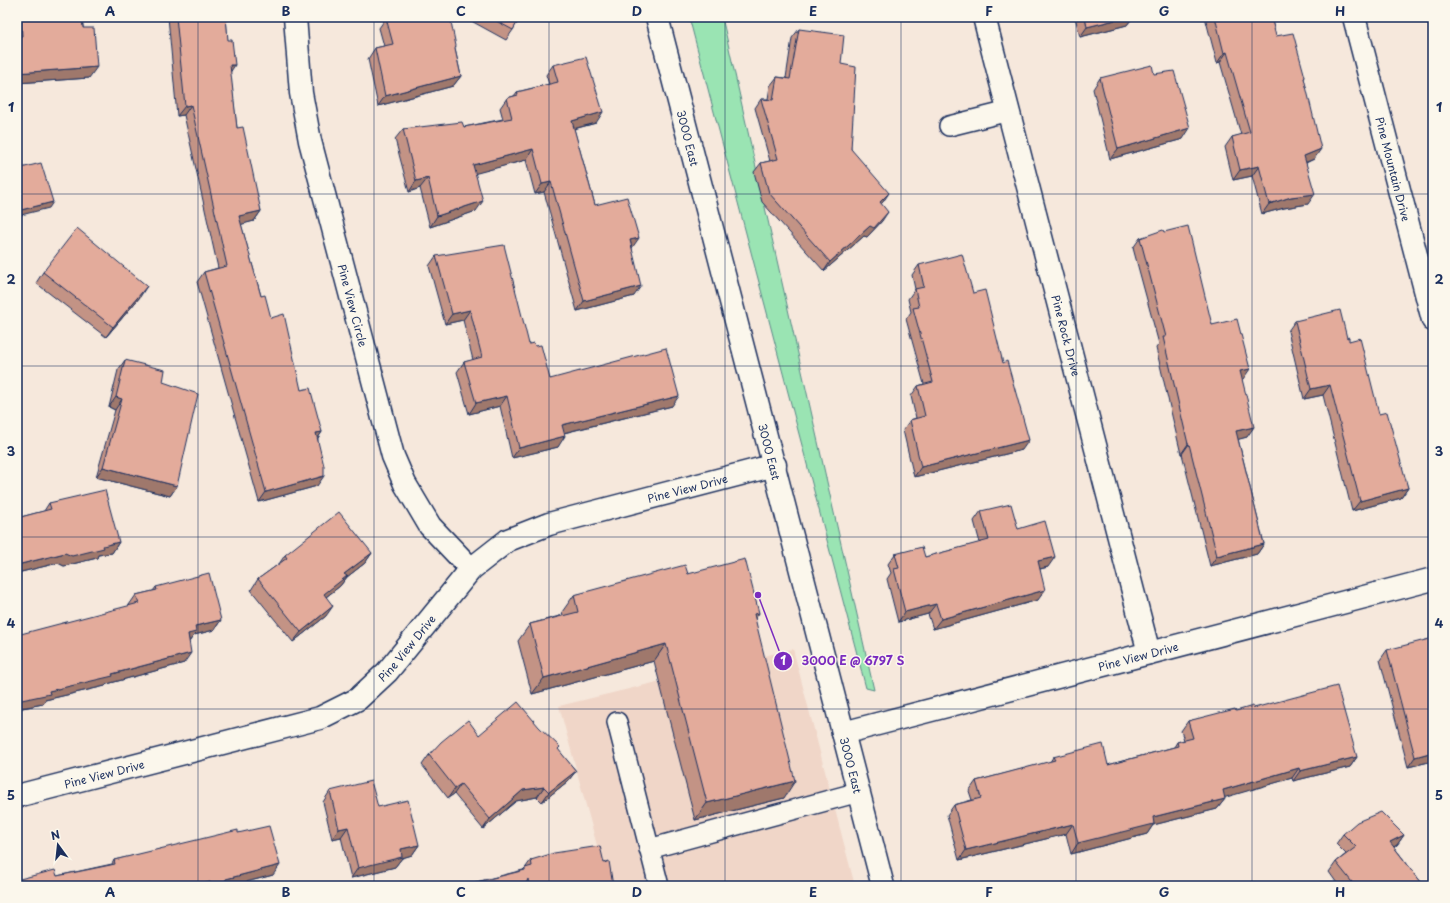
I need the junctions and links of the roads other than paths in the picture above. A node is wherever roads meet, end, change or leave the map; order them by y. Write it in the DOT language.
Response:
graph roads {
  1 [pos="296,17"];
  2 [pos="657,17"];
  3 [pos="984,17"];
  4 [pos="1354,17"];
  5 [pos="1009,111"];
  6 [pos="949,126"];
  7 [pos="1433,320"];
  8 [pos="775,465"];
  9 [pos="471,569"];
  10 [pos="1433,579"];
  11 [pos="1149,653"];
  12 [pos="616,722"];
  13 [pos="843,733"];
  14 [pos="859,792"];
  15 [pos="17,796"];
  16 [pos="649,849"];
  17 [pos="659,886"];
  18 [pos="883,886"];
  1 -- 9 [label="street, Pine View Circle"];
  2 -- 8 [label="street, 3000 East"];
  3 -- 5 [label="street, Pine Rock Drive"];
  4 -- 7 [label="street, Pine Mountain Drive"];
  5 -- 6 [label="lane"];
  5 -- 11 [label="street, Pine Rock Drive"];
  8 -- 9 [label="street, Pine View Drive"];
  8 -- 13 [label="street, 3000 East"];
  9 -- 15 [label="street, Pine View Drive"];
  10 -- 11 [label="street, Pine View Drive"];
  11 -- 13 [label="street, Pine View Drive"];
  12 -- 16 [label="lane"];
  13 -- 14 [label="street, 3000 East"];
  14 -- 16 [label="lane"];
  14 -- 18 [label="street, 3000 East"];
  16 -- 17 [label="lane"];
}
